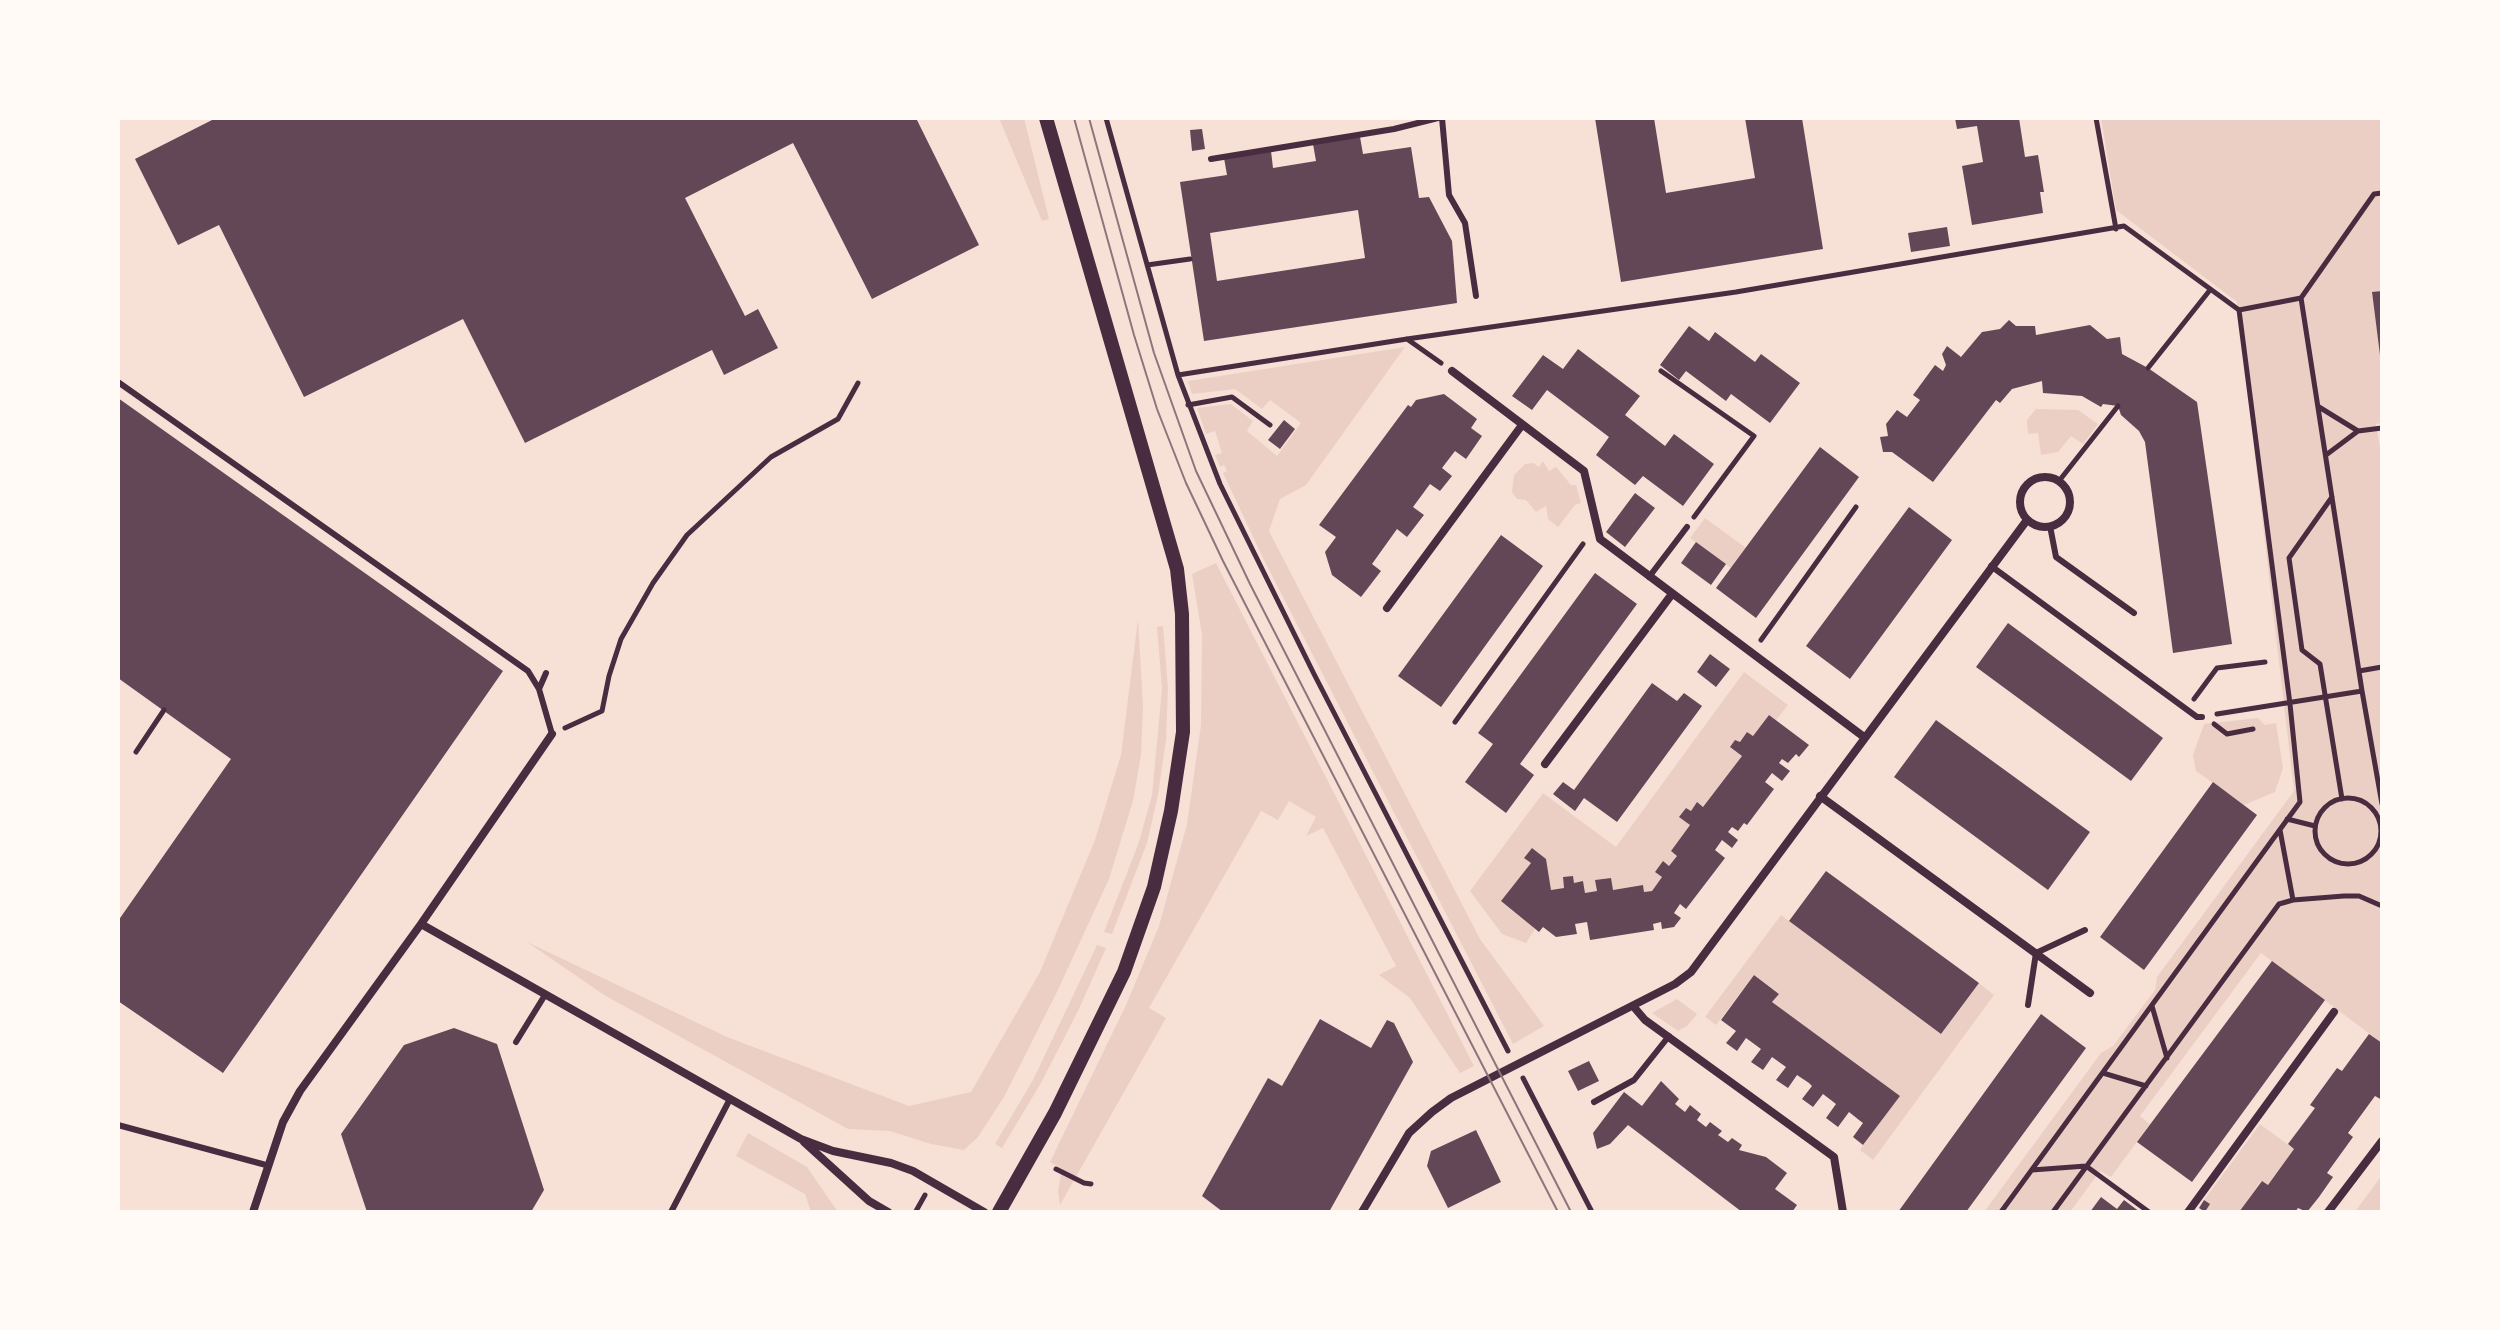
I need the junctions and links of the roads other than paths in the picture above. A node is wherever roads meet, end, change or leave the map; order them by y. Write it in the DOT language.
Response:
graph roads {
  1 [pos="1440,118"];
  2 [pos="1048,121"];
  3 [pos="1211,159"];
  4 [pos="1476,296"];
  5 [pos="1452,371"];
  6 [pos="118,382"];
  7 [pos="1522,425"];
  8 [pos="2027,520"];
  9 [pos="2050,526"];
  10 [pos="1687,527"];
  11 [pos="1991,566"];
  12 [pos="1649,577"];
  13 [pos="1672,594"];
  14 [pos="1387,608"];
  15 [pos="2134,613"];
  16 [pos="546,673"];
  17 [pos="539,689"];
  18 [pos="2202,717"];
  19 [pos="552,734"];
  20 [pos="1864,737"];
  21 [pos="1545,764"];
  22 [pos="1820,796"];
  23 [pos="421,924"];
  24 [pos="2085,930"];
  25 [pos="2036,953"];
  26 [pos="2090,993"];
  27 [pos="545,995"];
  28 [pos="2028,1005"];
  29 [pos="1633,1006"];
  30 [pos="2334,1012"];
  31 [pos="1669,1036"];
  32 [pos="516,1042"];
  33 [pos="730,1099"];
  34 [pos="1594,1102"];
  35 [pos="118,1125"];
  36 [pos="801,1139"];
  37 [pos="2382,1141"];
  38 [pos="266,1165"];
  39 [pos="253,1212"];
  40 [pos="671,1212"];
  41 [pos="888,1212"];
  42 [pos="984,1212"];
  43 [pos="999,1212"];
  44 [pos="1362,1212"];
  45 [pos="1843,1212"];
  46 [pos="2188,1212"];
  47 [pos="2328,1212"];
  1 -- 3 [label="lane"];
  1 -- 4 [label="lane"];
  2 -- 43 [label="street"];
  5 -- 7 [label="street"];
  6 -- 17 [label="lane"];
  7 -- 12 [label="street"];
  7 -- 14 [label="street"];
  8 -- 9 [label="street"];
  8 -- 9 [label="street"];
  8 -- 11 [label="street"];
  9 -- 15 [label="lane"];
  10 -- 12 [label="lane"];
  11 -- 18 [label="lane"];
  11 -- 20 [label="street"];
  12 -- 13 [label="street"];
  13 -- 20 [label="street"];
  13 -- 21 [label="street"];
  16 -- 17 [label="lane"];
  17 -- 19 [label="lane"];
  19 -- 23 [label="street"];
  20 -- 22 [label="street"];
  22 -- 25 [label="street"];
  22 -- 29 [label="street"];
  23 -- 27 [label="street"];
  23 -- 38 [label="street"];
  24 -- 25 [label="lane"];
  25 -- 26 [label="street"];
  25 -- 28 [label="lane"];
  27 -- 32 [label="lane"];
  27 -- 33 [label="street"];
  29 -- 31 [label="street"];
  29 -- 44 [label="street"];
  30 -- 46 [label="street"];
  31 -- 34 [label="lane"];
  31 -- 45 [label="street"];
  33 -- 36 [label="street"];
  33 -- 40 [label="lane"];
  35 -- 38 [label="lane"];
  36 -- 41 [label="street"];
  36 -- 42 [label="street"];
  37 -- 47 [label="street"];
  38 -- 39 [label="street"];
}
